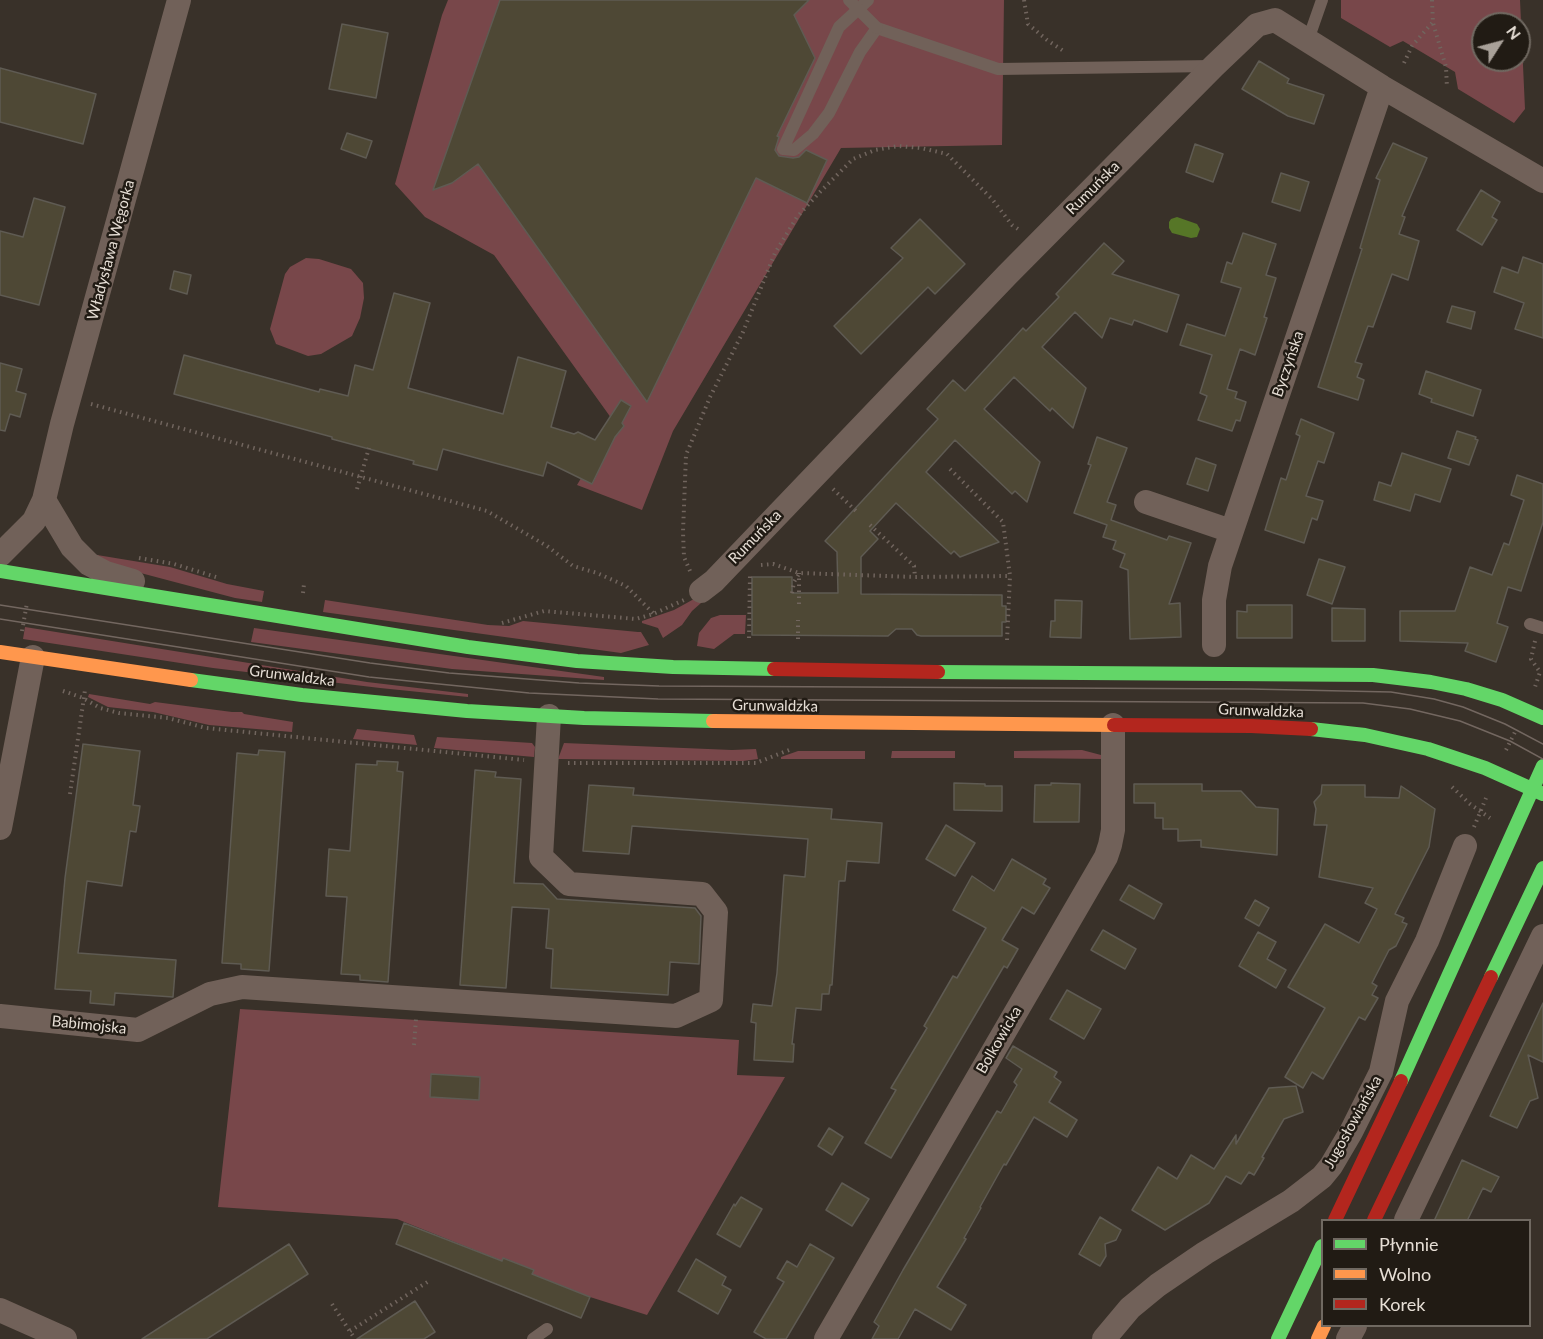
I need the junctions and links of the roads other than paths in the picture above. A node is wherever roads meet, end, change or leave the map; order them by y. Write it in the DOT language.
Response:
graph roads {
  1 [pos="179,0"];
  2 [pos="849,0"];
  3 [pos="868,0"];
  4 [pos="1322,0"];
  5 [pos="877,28"];
  6 [pos="1308,40"];
  7 [pos="1214,66"];
  8 [pos="1382,87"];
  9 [pos="1543,181"];
  10 [pos="44,500"];
  11 [pos="1146,502"];
  12 [pos="1231,531"];
  13 [pos="0,555"];
  14 [pos="0,571"];
  15 [pos="699,591"];
  16 [pos="148,595"];
  17 [pos="1215,645"];
  18 [pos="0,651"];
  19 [pos="25,656"];
  20 [pos="549,716"];
  21 [pos="1543,718"];
  22 [pos="1113,725"];
  23 [pos="1543,766"];
  24 [pos="1538,791"];
  25 [pos="0,828"];
  26 [pos="1465,846"];
  27 [pos="1543,868"];
  28 [pos="1543,936"];
  29 [pos="0,1016"];
  30 [pos="1336,1219"];
  31 [pos="1375,1219"];
  32 [pos="1407,1219"];
  33 [pos="1321,1250"];
  34 [pos="0,1310"];
  35 [pos="547,1329"];
  36 [pos="65,1339"];
  37 [pos="532,1339"];
  38 [pos="826,1339"];
  39 [pos="1104,1339"];
  40 [pos="1278,1339"];
  1 -- 10 [label="street, Władysława Węgorka"];
  2 -- 5 [label="lane, bridge"];
  3 -- 5 [label="lane"];
  4 -- 6 [label="lane"];
  5 -- 7 [label="lane"];
  6 -- 7 [label="street, Rumuńska"];
  6 -- 8 [label="street, Rumuńska"];
  7 -- 15 [label="street, Rumuńska"];
  8 -- 9 [label="street, Rumuńska"];
  8 -- 12 [label="street, Byczyńska"];
  10 -- 13 [label="street, Władysława Węgorka"];
  10 -- 16 [label="street"];
  11 -- 12 [label="street"];
  12 -- 17 [label="street, Byczyńska"];
  14 -- 16 [label="street"];
  16 -- 21 [label="street"];
  18 -- 19 [label="street, Grunwaldzka"];
  19 -- 20 [label="street, Grunwaldzka"];
  19 -- 25 [label="street"];
  20 -- 22 [label="street, Grunwaldzka"];
  20 -- 29 [label="street, Babimojska"];
  22 -- 24 [label="street, Grunwaldzka"];
  22 -- 38 [label="street, Bolkowicka"];
  23 -- 24 [label="street, Jugosłowiańska"];
  24 -- 30 [label="street, Jugosłowiańska"];
  26 -- 39 [label="street, Jugosłowiańska"];
  27 -- 31 [label="street"];
  28 -- 32 [label="street"];
  33 -- 40 [label="street"];
  34 -- 36 [label="street"];
  35 -- 37 [label="lane"];
}
